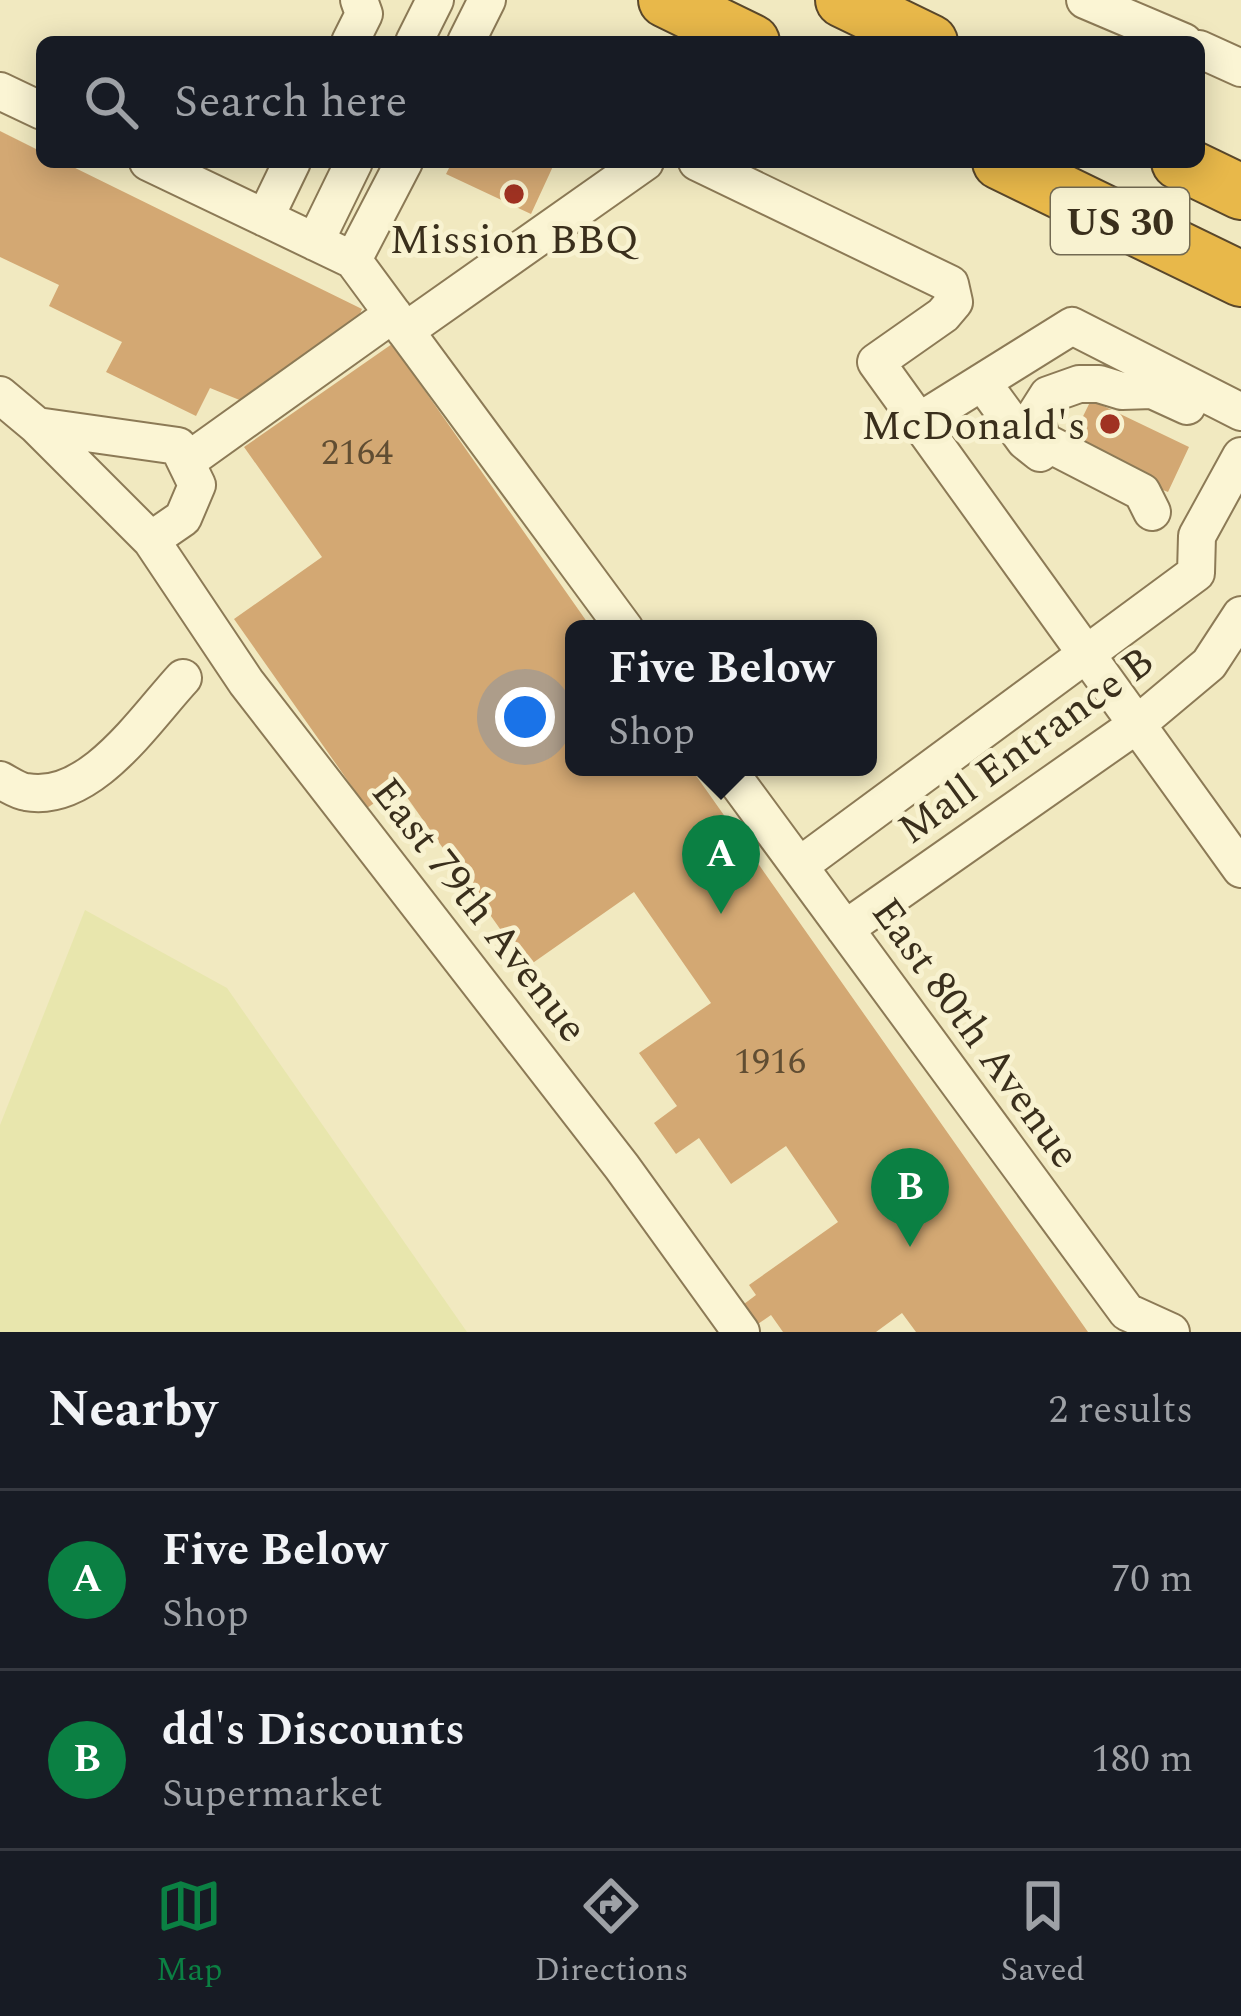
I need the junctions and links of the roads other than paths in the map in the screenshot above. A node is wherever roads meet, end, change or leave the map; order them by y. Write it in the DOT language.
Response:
graph roads {
  1 [pos="358,0"];
  2 [pos="435,0"];
  3 [pos="487,0"];
  4 [pos="666,0"];
  5 [pos="843,0"];
  6 [pos="1085,0"];
  7 [pos="1132,7"];
  8 [pos="353,36"];
  9 [pos="417,36"];
  10 [pos="469,36"];
  11 [pos="740,36"];
  12 [pos="918,36"];
  13 [pos="1175,36"];
  14 [pos="1205,52"];
  15 [pos="1241,68"];
  16 [pos="0,91"];
  17 [pos="36,108"];
  18 [pos="161,168"];
  19 [pos="289,168"];
  20 [pos="351,168"];
  21 [pos="401,168"];
  22 [pos="636,168"];
  23 [pos="709,168"];
  24 [pos="1012,168"];
  25 [pos="1191,168"];
  26 [pos="1241,192"];
  27 [pos="265,218"];
  28 [pos="315,242"];
  29 [pos="353,260"];
  30 [pos="1241,279"];
  31 [pos="399,322"];
  32 [pos="982,382"];
  33 [pos="0,395"];
  34 [pos="1228,405"];
  35 [pos="918,422"];
  36 [pos="38,426"];
  37 [pos="1241,456"];
  38 [pos="186,461"];
  39 [pos="1152,512"];
  40 [pos="1197,536"];
  41 [pos="151,540"];
  42 [pos="1241,614"];
  43 [pos="618,620"];
  44 [pos="1086,656"];
  45 [pos="1225,672"];
  46 [pos="184,678"];
  47 [pos="1136,726"];
  48 [pos="733,776"];
  49 [pos="0,780"];
  50 [pos="799,866"];
  51 [pos="1241,868"];
  52 [pos="845,928"];
  53 [pos="741,1332"];
  54 [pos="1171,1332"];
  1 -- 8 [label="lane"];
  2 -- 9 [label="lane"];
  3 -- 10 [label="lane"];
  4 -- 11 [label="highway"];
  5 -- 12 [label="highway"];
  6 -- 7 [label="lane"];
  7 -- 13 [label="lane"];
  14 -- 15 [label="lane"];
  16 -- 17 [label="lane"];
  18 -- 27 [label="lane"];
  19 -- 27 [label="lane"];
  20 -- 28 [label="lane"];
  21 -- 29 [label="lane"];
  22 -- 31 [label="lane"];
  23 -- 35 [label="lane"];
  24 -- 30 [label="highway, US 30"];
  25 -- 26 [label="highway, US 30"];
  27 -- 28 [label="lane"];
  28 -- 29 [label="lane"];
  29 -- 31 [label="lane"];
  31 -- 38 [label="lane"];
  31 -- 43 [label="lane"];
  32 -- 34 [label="lane"];
  32 -- 35 [label="lane"];
  32 -- 39 [label="lane"];
  33 -- 36 [label="lane, East 79th Avenue"];
  34 -- 39 [label="lane"];
  35 -- 44 [label="lane"];
  36 -- 38 [label="lane"];
  36 -- 41 [label="lane, East 79th Avenue"];
  37 -- 40 [label="lane"];
  38 -- 41 [label="lane"];
  39 -- 40 [label="lane"];
  40 -- 44 [label="lane"];
  41 -- 53 [label="lane, East 79th Avenue"];
  42 -- 45 [label="lane, Mall Entrance B"];
  44 -- 47 [label="lane"];
  44 -- 50 [label="lane"];
  45 -- 47 [label="lane, Mall Entrance B"];
  46 -- 49 [label="lane"];
  47 -- 51 [label="lane"];
  47 -- 52 [label="lane, Mall Entrance B"];
  48 -- 50 [label="lane, East 80th Avenue"];
  50 -- 52 [label="lane, East 80th Avenue"];
  52 -- 54 [label="lane, East 80th Avenue"];
}
